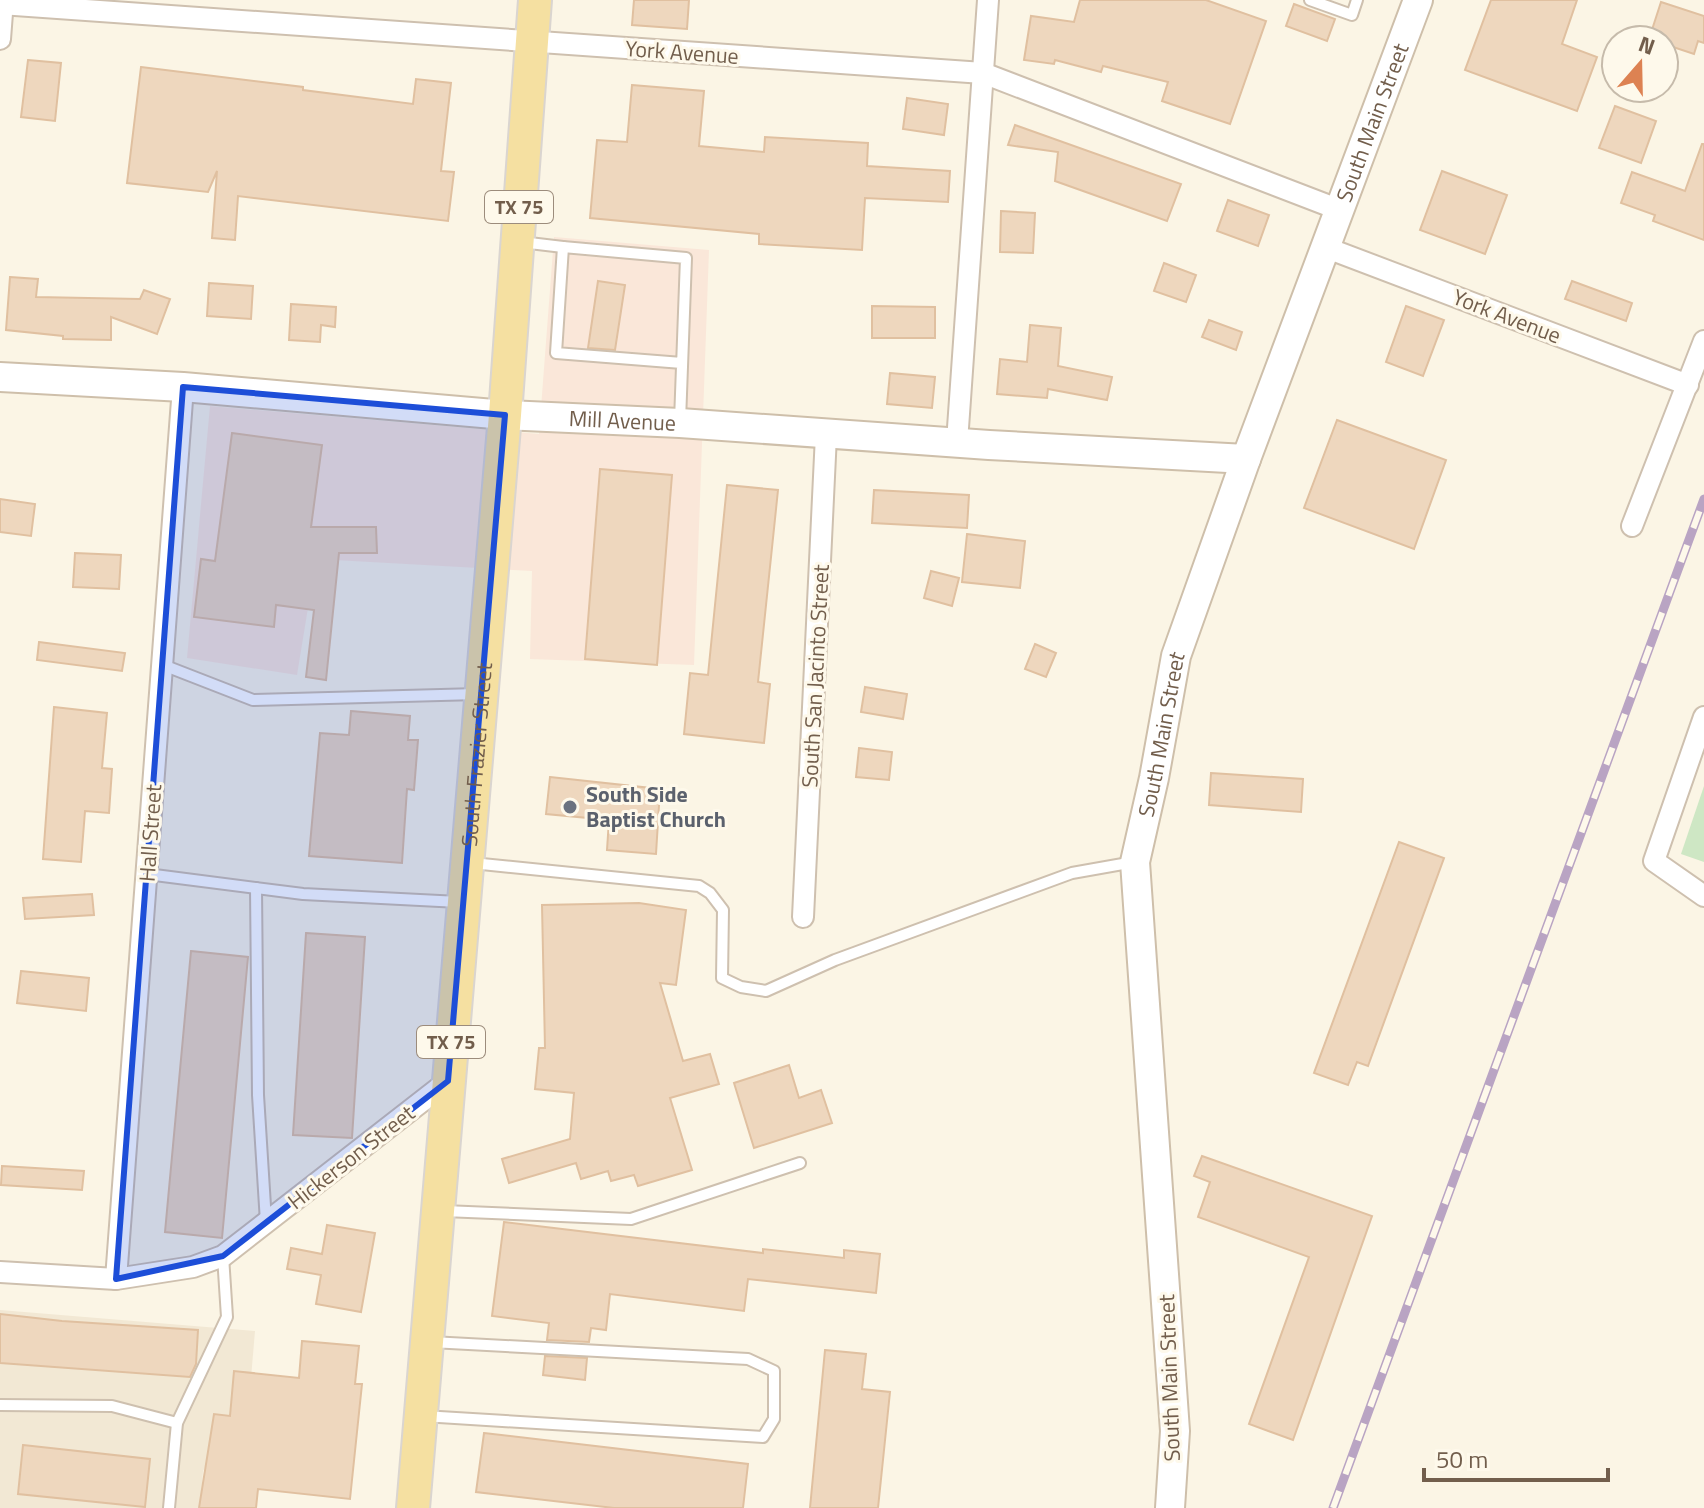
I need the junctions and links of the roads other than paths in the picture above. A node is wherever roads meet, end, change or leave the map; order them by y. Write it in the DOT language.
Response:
graph roads {
  1 [pos="535,0"];
  2 [pos="988,0"];
  3 [pos="1310,0"];
  4 [pos="1357,0"];
  5 [pos="1418,0"];
  6 [pos="2,3"];
  7 [pos="0,39"];
  8 [pos="531,41"];
  9 [pos="983,73"];
  10 [pos="1340,210"];
  11 [pos="517,241"];
  12 [pos="563,247"];
  13 [pos="1327,248"];
  14 [pos="1704,341"];
  15 [pos="682,363"];
  16 [pos="0,377"];
  17 [pos="1688,385"];
  18 [pos="183,387"];
  19 [pos="505,415"];
  20 [pos="680,423"];
  21 [pos="826,435"];
  22 [pos="957,442"];
  23 [pos="1246,459"];
  24 [pos="1632,526"];
  25 [pos="163,665"];
  26 [pos="480,694"];
  27 [pos="1704,717"];
  28 [pos="466,862"];
  29 [pos="1135,862"];
  30 [pos="147,874"];
  31 [pos="256,888"];
  32 [pos="1704,896"];
  33 [pos="463,902"];
  34 [pos="803,917"];
  35 [pos="448,1081"];
  36 [pos="800,1163"];
  37 [pos="438,1211"];
  38 [pos="260,1229"];
  39 [pos="223,1256"];
  40 [pos="0,1272"];
  41 [pos="116,1279"];
  42 [pos="427,1342"];
  43 [pos="0,1405"];
  44 [pos="421,1416"];
  45 [pos="177,1423"];
  46 [pos="169,1508"];
  47 [pos="413,1508"];
  48 [pos="1170,1508"];
  1 -- 8 [label="main road, South Frazier Street / TX 75"];
  2 -- 9 [label="street"];
  3 -- 4 [label="lane"];
  5 -- 10 [label="street, South Main Street"];
  6 -- 7 [label="street"];
  6 -- 8 [label="street, York Avenue"];
  8 -- 9 [label="street, York Avenue"];
  8 -- 11 [label="main road, South Frazier Street / TX 75"];
  9 -- 10 [label="street, York Avenue"];
  9 -- 22 [label="street"];
  10 -- 13 [label="street, South Main Street"];
  11 -- 12 [label="lane"];
  11 -- 19 [label="main road, South Frazier Street / TX 75"];
  12 -- 15 [label="lane"];
  12 -- 15 [label="lane"];
  13 -- 17 [label="street, York Avenue"];
  13 -- 23 [label="street, South Main Street"];
  14 -- 17 [label="street"];
  15 -- 20 [label="lane"];
  16 -- 18 [label="street, Mill Avenue"];
  17 -- 24 [label="street"];
  18 -- 19 [label="street, Mill Avenue"];
  18 -- 25 [label="street, Hall Street"];
  19 -- 20 [label="street, Mill Avenue"];
  19 -- 26 [label="main road, South Frazier Street / TX 75"];
  20 -- 21 [label="street, Mill Avenue"];
  21 -- 22 [label="street, Mill Avenue"];
  21 -- 34 [label="street, South San Jacinto Street"];
  22 -- 23 [label="street, Mill Avenue"];
  23 -- 29 [label="street, South Main Street"];
  25 -- 26 [label="lane"];
  25 -- 30 [label="street, Hall Street"];
  26 -- 28 [label="main road, South Frazier Street / TX 75"];
  27 -- 32 [label="street"];
  28 -- 29 [label="lane"];
  28 -- 33 [label="main road, South Frazier Street / TX 75"];
  29 -- 48 [label="street, South Main Street"];
  30 -- 31 [label="lane"];
  30 -- 41 [label="street, Hall Street"];
  31 -- 33 [label="lane"];
  31 -- 38 [label="lane"];
  33 -- 35 [label="main road, South Frazier Street / TX 75"];
  35 -- 37 [label="main road, South Frazier Street / TX 75"];
  35 -- 38 [label="street, Hickerson Street"];
  36 -- 37 [label="lane"];
  37 -- 42 [label="main road, South Frazier Street / TX 75"];
  38 -- 39 [label="street, Hickerson Street"];
  39 -- 41 [label="street, Hickerson Street"];
  39 -- 45 [label="lane"];
  40 -- 41 [label="street, Hickerson Street"];
  42 -- 44 [label="main road, South Frazier Street / TX 75"];
  42 -- 44 [label="lane"];
  43 -- 45 [label="lane"];
  44 -- 47 [label="main road, South Frazier Street / TX 75"];
  45 -- 46 [label="lane"];
}
